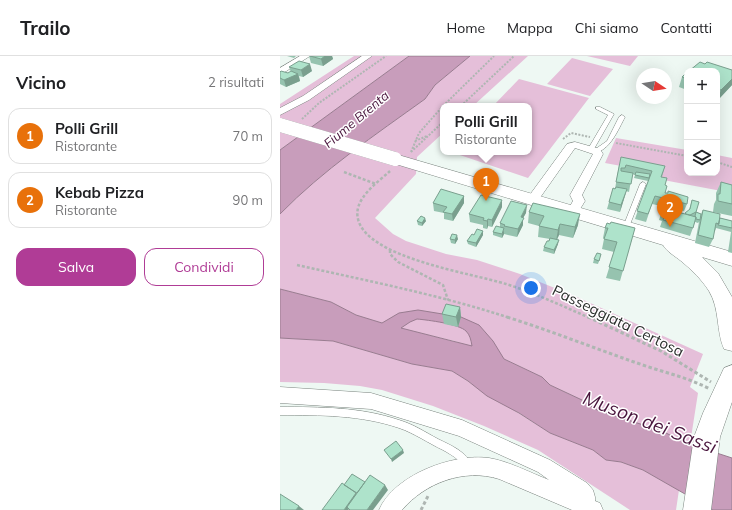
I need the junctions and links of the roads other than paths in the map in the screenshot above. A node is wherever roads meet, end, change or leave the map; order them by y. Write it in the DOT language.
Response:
graph roads {
  1 [pos="306,56"];
  2 [pos="368,56"];
  3 [pos="280,62"];
  4 [pos="292,64"];
  5 [pos="280,72"];
  6 [pos="598,108"];
  7 [pos="280,112"];
  8 [pos="622,117"];
  9 [pos="280,125"];
  10 [pos="594,150"];
  11 [pos="643,184"];
  12 [pos="533,199"];
  13 [pos="574,211"];
  14 [pos="626,227"];
  15 [pos="670,244"];
  16 [pos="732,259"];
  17 [pos="729,283"];
  18 [pos="732,342"];
  19 [pos="722,379"];
  20 [pos="280,395"];
  21 [pos="280,411"];
  22 [pos="468,467"];
  23 [pos="589,508"];
  24 [pos="389,510"];
  25 [pos="697,510"];
  1 -- 4 [label="street"];
  2 -- 7 [label="street"];
  3 -- 4 [label="street"];
  4 -- 5 [label="street"];
  6 -- 10 [label="lane"];
  8 -- 10 [label="lane"];
  9 -- 12 [label="main road, bridge"];
  10 -- 12 [label="street"];
  10 -- 13 [label="street"];
  11 -- 14 [label="lane"];
  12 -- 13 [label="main road"];
  13 -- 14 [label="main road"];
  14 -- 15 [label="main road"];
  15 -- 16 [label="main road"];
  15 -- 17 [label="main road"];
  15 -- 18 [label="main road"];
  19 -- 25 [label="main road"];
  20 -- 23 [label="street"];
  21 -- 22 [label="lane"];
  22 -- 23 [label="street"];
  22 -- 24 [label="street"];
}
